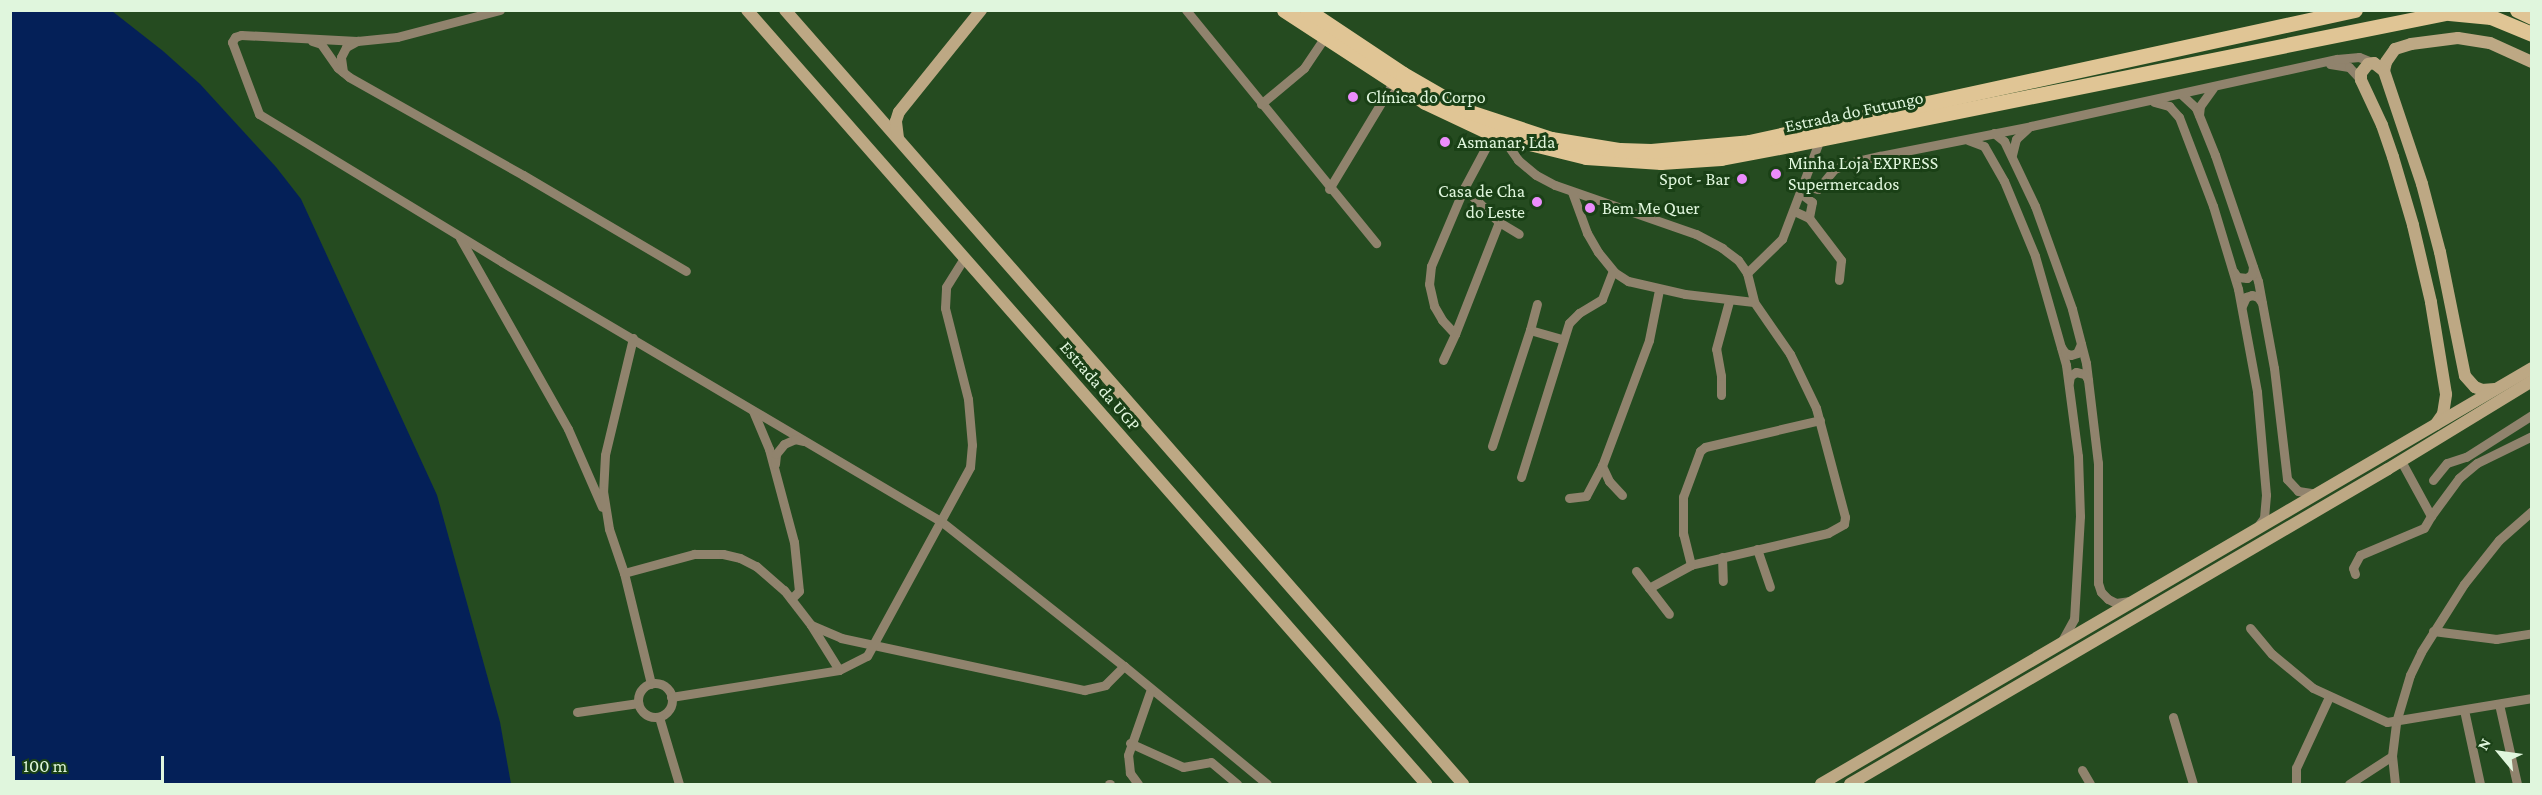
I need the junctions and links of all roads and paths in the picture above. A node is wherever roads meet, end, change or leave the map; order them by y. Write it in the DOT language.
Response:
graph roads {
  1 [pos="500,10"];
  2 [pos="747,10"];
  3 [pos="785,10"];
  4 [pos="981,10"];
  5 [pos="1186,10"];
  6 [pos="1284,10"];
  7 [pos="1307,10"];
  8 [pos="2355,10"];
  9 [pos="2517,10"];
  10 [pos="2454,12"];
  11 [pos="2532,17"];
  12 [pos="2532,34"];
  13 [pos="1325,37"];
  14 [pos="309,40"];
  15 [pos="357,41"];
  16 [pos="2532,62"];
  17 [pos="2324,64"];
  18 [pos="2379,67"];
  19 [pos="344,72"];
  20 [pos="2361,80"];
  21 [pos="1394,83"];
  22 [pos="2213,88"];
  23 [pos="2181,94"];
  24 [pos="2150,101"];
  25 [pos="905,103"];
  26 [pos="1261,104"];
  27 [pos="870,107"];
  28 [pos="2199,115"];
  29 [pos="2179,117"];
  30 [pos="2031,126"];
  31 [pos="1994,133"];
  32 [pos="1498,136"];
  33 [pos="897,138"];
  34 [pos="1820,139"];
  35 [pos="1963,140"];
  36 [pos="2012,155"];
  37 [pos="1993,160"];
  38 [pos="1464,188"];
  39 [pos="1329,189"];
  40 [pos="1801,189"];
  41 [pos="1572,192"];
  42 [pos="2427,201"];
  43 [pos="2408,207"];
  44 [pos="1794,212"];
  45 [pos="1809,218"];
  46 [pos="1499,222"];
  47 [pos="1519,234"];
  48 [pos="459,236"];
  49 [pos="2436,237"];
  50 [pos="2417,242"];
  51 [pos="1376,243"];
  52 [pos="964,258"];
  53 [pos="2253,267"];
  54 [pos="686,271"];
  55 [pos="1613,271"];
  56 [pos="2234,272"];
  57 [pos="1747,273"];
  58 [pos="1839,280"];
  59 [pos="1659,290"];
  60 [pos="1729,301"];
  61 [pos="1754,302"];
  62 [pos="2262,303"];
  63 [pos="1537,304"];
  64 [pos="2242,306"];
  65 [pos="1530,330"];
  66 [pos="1455,334"];
  67 [pos="633,338"];
  68 [pos="1562,339"];
  69 [pos="2081,344"];
  70 [pos="2061,347"];
  71 [pos="1443,360"];
  72 [pos="2532,368"];
  73 [pos="2088,380"];
  74 [pos="2532,381"];
  75 [pos="2069,382"];
  76 [pos="2496,389"];
  77 [pos="1721,395"];
  78 [pos="747,405"];
  79 [pos="2532,415"];
  80 [pos="1820,420"];
  81 [pos="2431,429"];
  82 [pos="2532,436"];
  83 [pos="809,442"];
  84 [pos="1492,446"];
  85 [pos="2466,456"];
  86 [pos="2401,461"];
  87 [pos="1602,466"];
  88 [pos="774,467"];
  89 [pos="2469,470"];
  90 [pos="1521,477"];
  91 [pos="2433,480"];
  92 [pos="2324,491"];
  93 [pos="1622,495"];
  94 [pos="1569,498"];
  95 [pos="2532,511"];
  96 [pos="2431,516"];
  97 [pos="942,522"];
  98 [pos="609,529"];
  99 [pos="2245,537"];
  100 [pos="1757,549"];
  101 [pos="1722,557"];
  102 [pos="1691,565"];
  103 [pos="1636,572"];
  104 [pos="624,573"];
  105 [pos="2355,574"];
  106 [pos="1723,581"];
  107 [pos="1770,587"];
  108 [pos="1649,588"];
  109 [pos="2146,595"];
  110 [pos="791,599"];
  111 [pos="1669,614"];
  112 [pos="811,625"];
  113 [pos="2250,628"];
  114 [pos="2433,631"];
  115 [pos="2532,633"];
  116 [pos="873,646"];
  117 [pos="2052,650"];
  118 [pos="1124,666"];
  119 [pos="839,670"];
  120 [pos="651,684"];
  121 [pos="1151,689"];
  122 [pos="671,697"];
  123 [pos="2329,698"];
  124 [pos="2532,698"];
  125 [pos="638,703"];
  126 [pos="2499,704"];
  127 [pos="2464,710"];
  128 [pos="577,712"];
  129 [pos="659,717"];
  130 [pos="2173,717"];
  131 [pos="2396,722"];
  132 [pos="1130,743"];
  133 [pos="2392,756"];
  134 [pos="2082,770"];
  135 [pos="679,784"];
  136 [pos="1138,784"];
  137 [pos="1237,784"];
  138 [pos="1267,784"];
  139 [pos="1426,784"];
  140 [pos="1463,784"];
  141 [pos="1821,784"];
  142 [pos="1850,784"];
  143 [pos="2090,784"];
  144 [pos="2193,784"];
  145 [pos="2296,784"];
  146 [pos="2349,784"];
  147 [pos="2395,784"];
  148 [pos="2480,784"];
  149 [pos="2517,784"];
  1 -- 15 [label="street"];
  2 -- 52 [label="street, Estrada da UGP"];
  3 -- 27 [label="street"];
  4 -- 25 [label="street"];
  5 -- 26 [label="street"];
  6 -- 13 [label="main road, Estrada do Futungo"];
  7 -- 8 [label="main road, Estrada do Futungo"];
  9 -- 11 [label="main road"];
  10 -- 12 [label="main road, Estrada do Futungo"];
  10 -- 34 [label="main road, Estrada do Futungo"];
  13 -- 21 [label="main road, Estrada do Futungo"];
  13 -- 26 [label="street"];
  14 -- 15 [label="street"];
  14 -- 19 [label="street"];
  14 -- 48 [label="street"];
  15 -- 19 [label="street"];
  16 -- 18 [label="street"];
  17 -- 18 [label="street"];
  17 -- 20 [label="street"];
  17 -- 22 [label="street"];
  18 -- 20 [label="street"];
  18 -- 42 [label="street"];
  19 -- 54 [label="street"];
  20 -- 43 [label="street"];
  21 -- 32 [label="main road, Estrada do Futungo"];
  21 -- 39 [label="street"];
  22 -- 23 [label="street"];
  22 -- 28 [label="street"];
  23 -- 24 [label="street"];
  23 -- 28 [label="street"];
  23 -- 29 [label="street"];
  24 -- 29 [label="street"];
  24 -- 30 [label="street"];
  25 -- 27 [label="street"];
  25 -- 33 [label="street"];
  26 -- 39 [label="street"];
  27 -- 33 [label="street"];
  28 -- 53 [label="street"];
  29 -- 56 [label="street"];
  30 -- 31 [label="street"];
  30 -- 36 [label="street"];
  31 -- 35 [label="street"];
  31 -- 36 [label="street"];
  31 -- 37 [label="street"];
  32 -- 34 [label="main road, Estrada do Futungo"];
  32 -- 38 [label="street"];
  32 -- 41 [label="street"];
  33 -- 140 [label="street"];
  34 -- 40 [label="street"];
  35 -- 37 [label="street"];
  35 -- 40 [label="street"];
  36 -- 69 [label="street"];
  37 -- 70 [label="street"];
  38 -- 46 [label="street"];
  38 -- 66 [label="street"];
  39 -- 51 [label="street"];
  40 -- 44 [label="street"];
  40 -- 45 [label="street"];
  41 -- 55 [label="street"];
  41 -- 57 [label="street"];
  42 -- 43 [label="street"];
  42 -- 49 [label="street"];
  43 -- 50 [label="street"];
  44 -- 45 [label="street"];
  44 -- 57 [label="street"];
  45 -- 58 [label="street"];
  46 -- 47 [label="street"];
  46 -- 66 [label="street"];
  48 -- 67 [label="street"];
  48 -- 98 [label="street"];
  49 -- 50 [label="street"];
  49 -- 76 [label="street"];
  50 -- 81 [label="street"];
  52 -- 97 [label="street"];
  52 -- 139 [label="street, Estrada da UGP"];
  53 -- 56 [label="street"];
  53 -- 62 [label="street"];
  55 -- 59 [label="street"];
  55 -- 68 [label="street"];
  56 -- 64 [label="street"];
  57 -- 61 [label="street"];
  59 -- 60 [label="street"];
  59 -- 87 [label="street"];
  60 -- 61 [label="street"];
  60 -- 77 [label="street"];
  61 -- 80 [label="street"];
  62 -- 64 [label="street"];
  62 -- 92 [label="street"];
  63 -- 65 [label="street"];
  64 -- 99 [label="street"];
  65 -- 68 [label="street"];
  65 -- 84 [label="street"];
  66 -- 71 [label="street"];
  67 -- 78 [label="street"];
  67 -- 98 [label="street"];
  68 -- 90 [label="street"];
  69 -- 70 [label="street"];
  69 -- 73 [label="street"];
  70 -- 75 [label="street"];
  72 -- 76 [label="street"];
  73 -- 75 [label="street"];
  73 -- 109 [label="street"];
  74 -- 86 [label="street"];
  75 -- 117 [label="street"];
  76 -- 81 [label="street"];
  78 -- 83 [label="street"];
  78 -- 88 [label="street"];
  79 -- 85 [label="street"];
  80 -- 100 [label="street"];
  80 -- 102 [label="street"];
  81 -- 92 [label="street"];
  82 -- 89 [label="street"];
  83 -- 88 [label="street"];
  83 -- 97 [label="street"];
  85 -- 89 [label="street"];
  85 -- 91 [label="street"];
  86 -- 96 [label="street"];
  86 -- 142 [label="street"];
  87 -- 93 [label="street"];
  87 -- 94 [label="street"];
  88 -- 110 [label="street"];
  89 -- 96 [label="street"];
  92 -- 99 [label="street"];
  95 -- 114 [label="street"];
  96 -- 105 [label="street"];
  97 -- 116 [label="street"];
  97 -- 118 [label="street"];
  98 -- 104 [label="street"];
  99 -- 109 [label="street"];
  100 -- 101 [label="street"];
  100 -- 107 [label="street"];
  101 -- 102 [label="street"];
  101 -- 106 [label="street"];
  102 -- 108 [label="street"];
  103 -- 108 [label="street"];
  104 -- 110 [label="street"];
  104 -- 120 [label="street"];
  108 -- 111 [label="street"];
  109 -- 117 [label="street"];
  110 -- 112 [label="street"];
  112 -- 116 [label="street"];
  112 -- 119 [label="street"];
  113 -- 123 [label="street"];
  114 -- 115 [label="street"];
  114 -- 131 [label="street"];
  116 -- 118 [label="street"];
  116 -- 119 [label="street"];
  117 -- 141 [label="street"];
  118 -- 121 [label="street"];
  119 -- 122 [label="street"];
  120 -- 122 [label="street"];
  120 -- 125 [label="street"];
  121 -- 132 [label="street"];
  121 -- 138 [label="street"];
  122 -- 129 [label="street"];
  123 -- 131 [label="street"];
  123 -- 145 [label="street"];
  124 -- 126 [label="street"];
  125 -- 128 [label="street"];
  125 -- 129 [label="street"];
  126 -- 127 [label="street"];
  126 -- 149 [label="street"];
  127 -- 131 [label="street"];
  127 -- 148 [label="street"];
  129 -- 135 [label="street"];
  130 -- 144 [label="street"];
  131 -- 133 [label="street"];
  132 -- 136 [label="street"];
  132 -- 137 [label="street"];
  133 -- 146 [label="street"];
  133 -- 147 [label="street"];
  134 -- 143 [label="street"];
}
